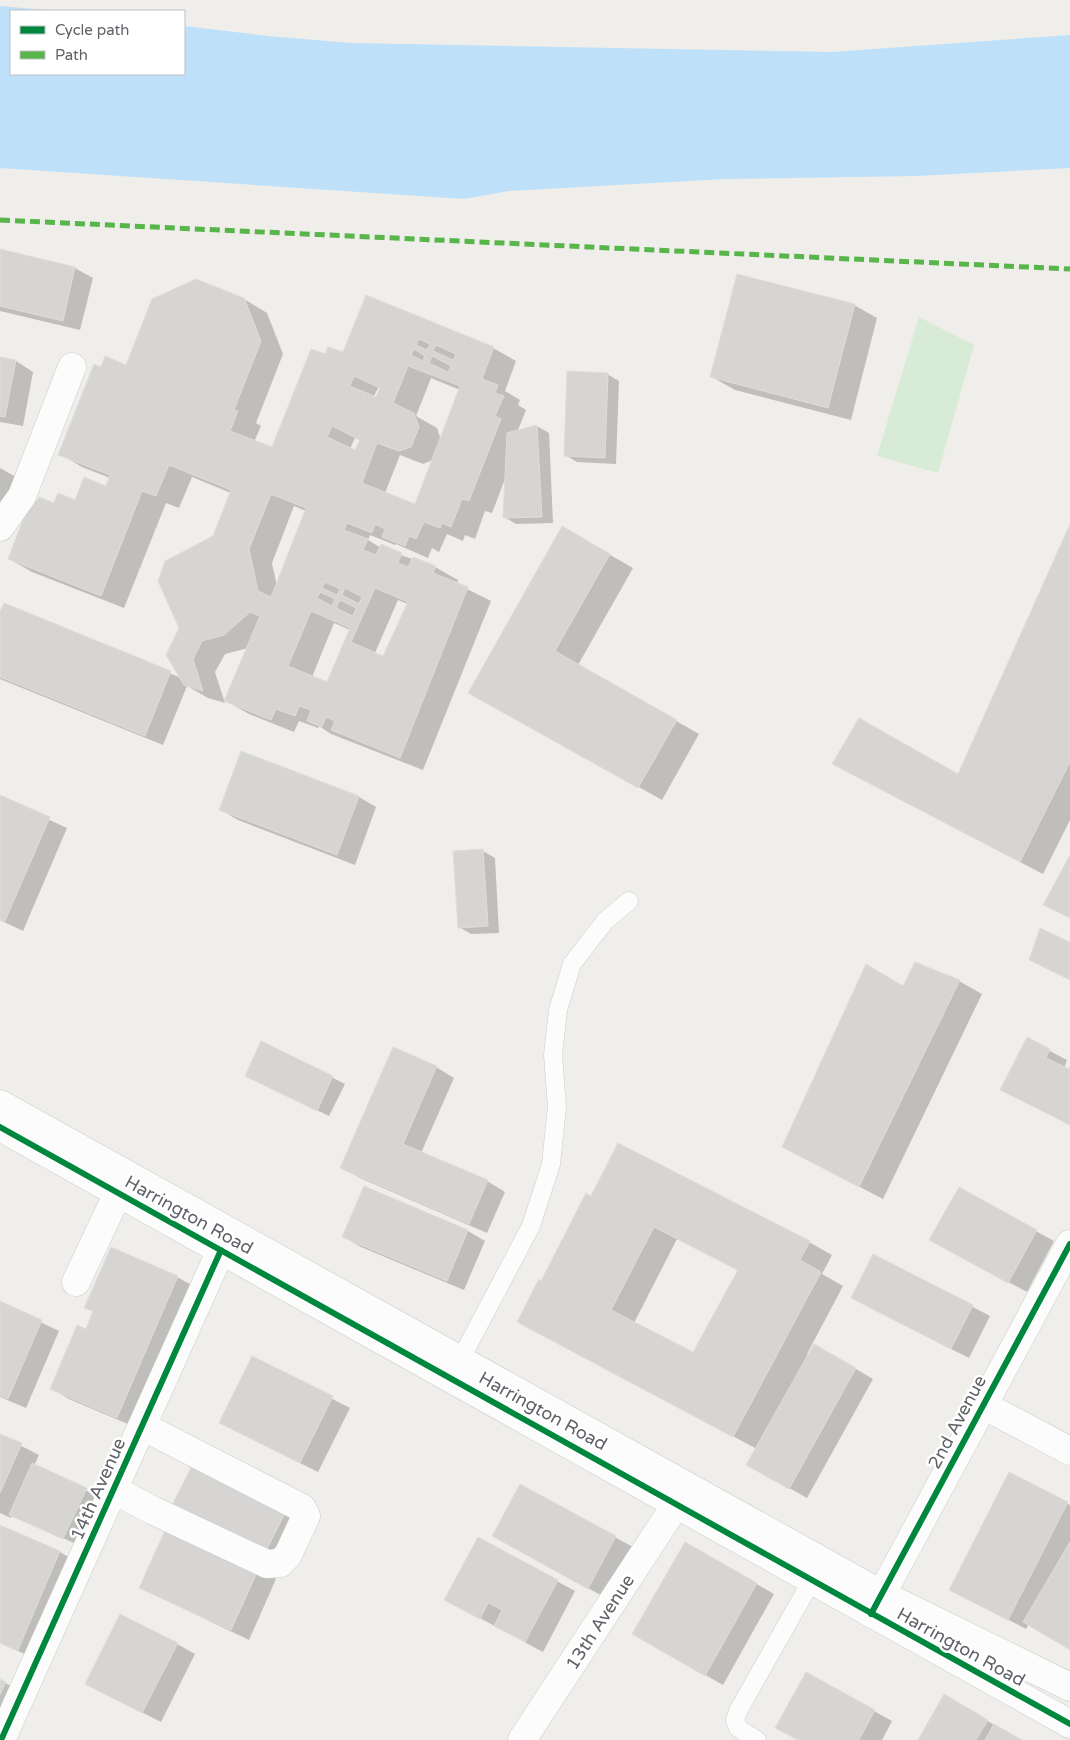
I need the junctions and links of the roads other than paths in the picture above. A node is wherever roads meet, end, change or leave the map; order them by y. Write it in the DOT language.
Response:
graph roads {
  1 [pos="72,367"];
  2 [pos="0,528"];
  3 [pos="629,901"];
  4 [pos="0,1104"];
  5 [pos="0,1127"];
  6 [pos="118,1193"];
  7 [pos="1070,1244"];
  8 [pos="221,1250"];
  9 [pos="76,1282"];
  10 [pos="456,1368"];
  11 [pos="983,1405"];
  12 [pos="142,1426"];
  13 [pos="1070,1451"];
  14 [pos="114,1490"];
  15 [pos="678,1503"];
  16 [pos="812,1580"];
  17 [pos="876,1604"];
  18 [pos="1070,1687"];
  19 [pos="1070,1724"];
  20 [pos="1,1740"];
  21 [pos="522,1740"];
  22 [pos="757,1740"];
  1 -- 2 [label="street"];
  3 -- 10 [label="lane"];
  4 -- 10 [label="street"];
  5 -- 6 [label="street, Harrington Road"];
  6 -- 8 [label="street, Harrington Road"];
  6 -- 9 [label="street"];
  7 -- 11 [label="street, 2nd Avenue"];
  8 -- 10 [label="street, Harrington Road"];
  8 -- 12 [label="street, 14th Avenue"];
  10 -- 15 [label="street, Harrington Road"];
  10 -- 17 [label="street"];
  11 -- 13 [label="street"];
  11 -- 17 [label="street, 2nd Avenue"];
  12 -- 14 [label="street, 14th Avenue"];
  12 -- 14 [label="street"];
  14 -- 20 [label="street, 14th Avenue"];
  15 -- 16 [label="street, Harrington Road"];
  15 -- 21 [label="street, 13th Avenue"];
  16 -- 17 [label="street, Harrington Road"];
  16 -- 22 [label="lane"];
  17 -- 18 [label="street"];
  17 -- 19 [label="street, Harrington Road"];
}
